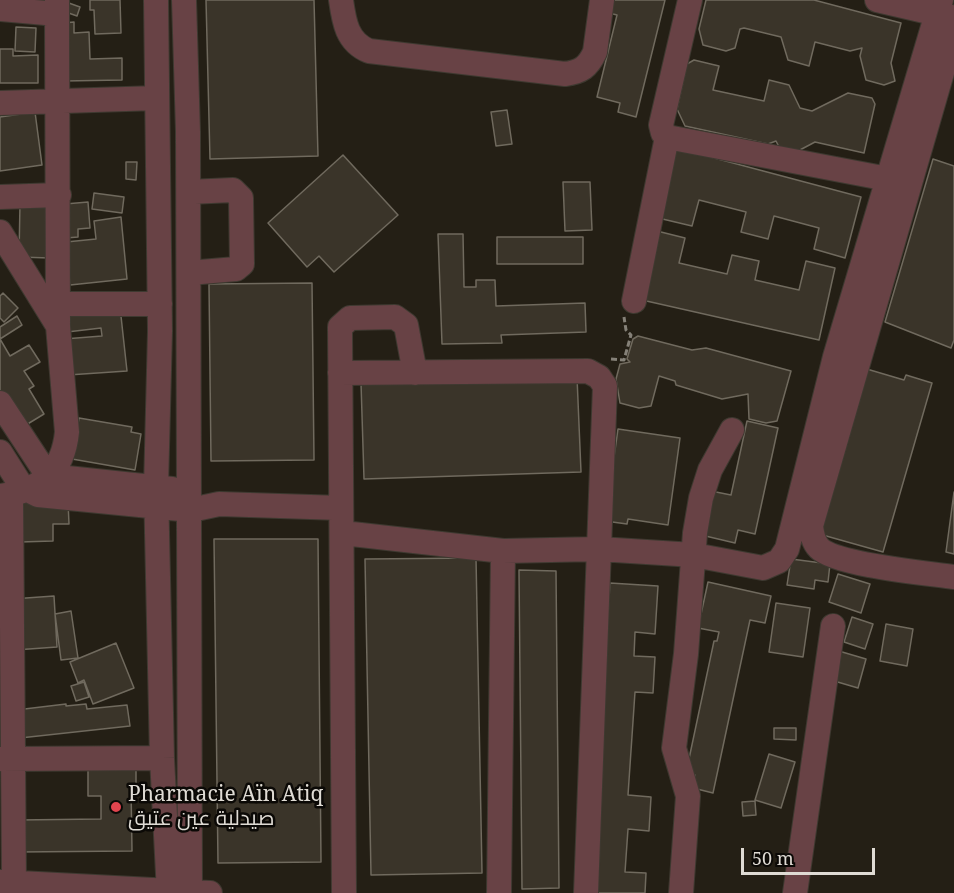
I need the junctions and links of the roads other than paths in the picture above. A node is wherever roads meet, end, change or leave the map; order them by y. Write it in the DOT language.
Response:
graph roads {
  1 [pos="156,0"];
  2 [pos="184,0"];
  3 [pos="341,0"];
  4 [pos="602,0"];
  5 [pos="690,0"];
  6 [pos="877,0"];
  7 [pos="57,7"];
  8 [pos="0,9"];
  9 [pos="944,10"];
  10 [pos="954,31"];
  11 [pos="157,98"];
  12 [pos="58,100"];
  13 [pos="0,104"];
  14 [pos="667,137"];
  15 [pos="888,179"];
  16 [pos="189,192"];
  17 [pos="59,195"];
  18 [pos="0,197"];
  19 [pos="0,232"];
  20 [pos="189,273"];
  21 [pos="634,301"];
  22 [pos="160,304"];
  23 [pos="59,315"];
  24 [pos="340,373"];
  25 [pos="415,373"];
  26 [pos="0,403"];
  27 [pos="732,430"];
  28 [pos="0,452"];
  29 [pos="48,476"];
  30 [pos="12,494"];
  31 [pos="157,498"];
  32 [pos="190,501"];
  33 [pos="340,508"];
  34 [pos="343,533"];
  35 [pos="599,549"];
  36 [pos="503,551"];
  37 [pos="694,555"];
  38 [pos="954,577"];
  39 [pos="833,626"];
  40 [pos="162,758"];
  41 [pos="6,759"];
  42 [pos="8,886"];
  43 [pos="186,892"];
  44 [pos="344,893"];
  45 [pos="499,893"];
  46 [pos="586,893"];
  47 [pos="681,893"];
  48 [pos="795,893"];
  1 -- 11 [label="street"];
  2 -- 16 [label="street"];
  3 -- 4 [label="street"];
  5 -- 14 [label="street"];
  6 -- 9 [label="street"];
  7 -- 8 [label="street"];
  7 -- 12 [label="street"];
  9 -- 15 [label="street"];
  10 -- 38 [label="street"];
  11 -- 12 [label="street"];
  11 -- 22 [label="street"];
  12 -- 13 [label="street"];
  12 -- 17 [label="street"];
  14 -- 15 [label="street"];
  14 -- 21 [label="street"];
  15 -- 37 [label="street"];
  16 -- 20 [label="street"];
  16 -- 20 [label="street"];
  17 -- 18 [label="street"];
  17 -- 23 [label="street"];
  19 -- 23 [label="street"];
  20 -- 32 [label="street"];
  22 -- 23 [label="street"];
  22 -- 31 [label="street"];
  23 -- 29 [label="street"];
  24 -- 25 [label="street"];
  24 -- 25 [label="street"];
  24 -- 33 [label="street"];
  25 -- 35 [label="street"];
  26 -- 29 [label="street"];
  27 -- 37 [label="street"];
  28 -- 30 [label="street"];
  29 -- 30 [label="street"];
  29 -- 31 [label="street"];
  30 -- 31 [label="street"];
  30 -- 41 [label="street"];
  31 -- 32 [label="street"];
  31 -- 40 [label="street"];
  32 -- 33 [label="street"];
  32 -- 43 [label="street"];
  33 -- 34 [label="street"];
  34 -- 36 [label="street"];
  34 -- 44 [label="street"];
  35 -- 36 [label="street"];
  35 -- 37 [label="street"];
  35 -- 46 [label="street"];
  36 -- 45 [label="street"];
  37 -- 47 [label="street"];
  39 -- 48 [label="street"];
  40 -- 41 [label="street"];
  40 -- 43 [label="street"];
  41 -- 42 [label="street"];
  42 -- 43 [label="street"];
}
